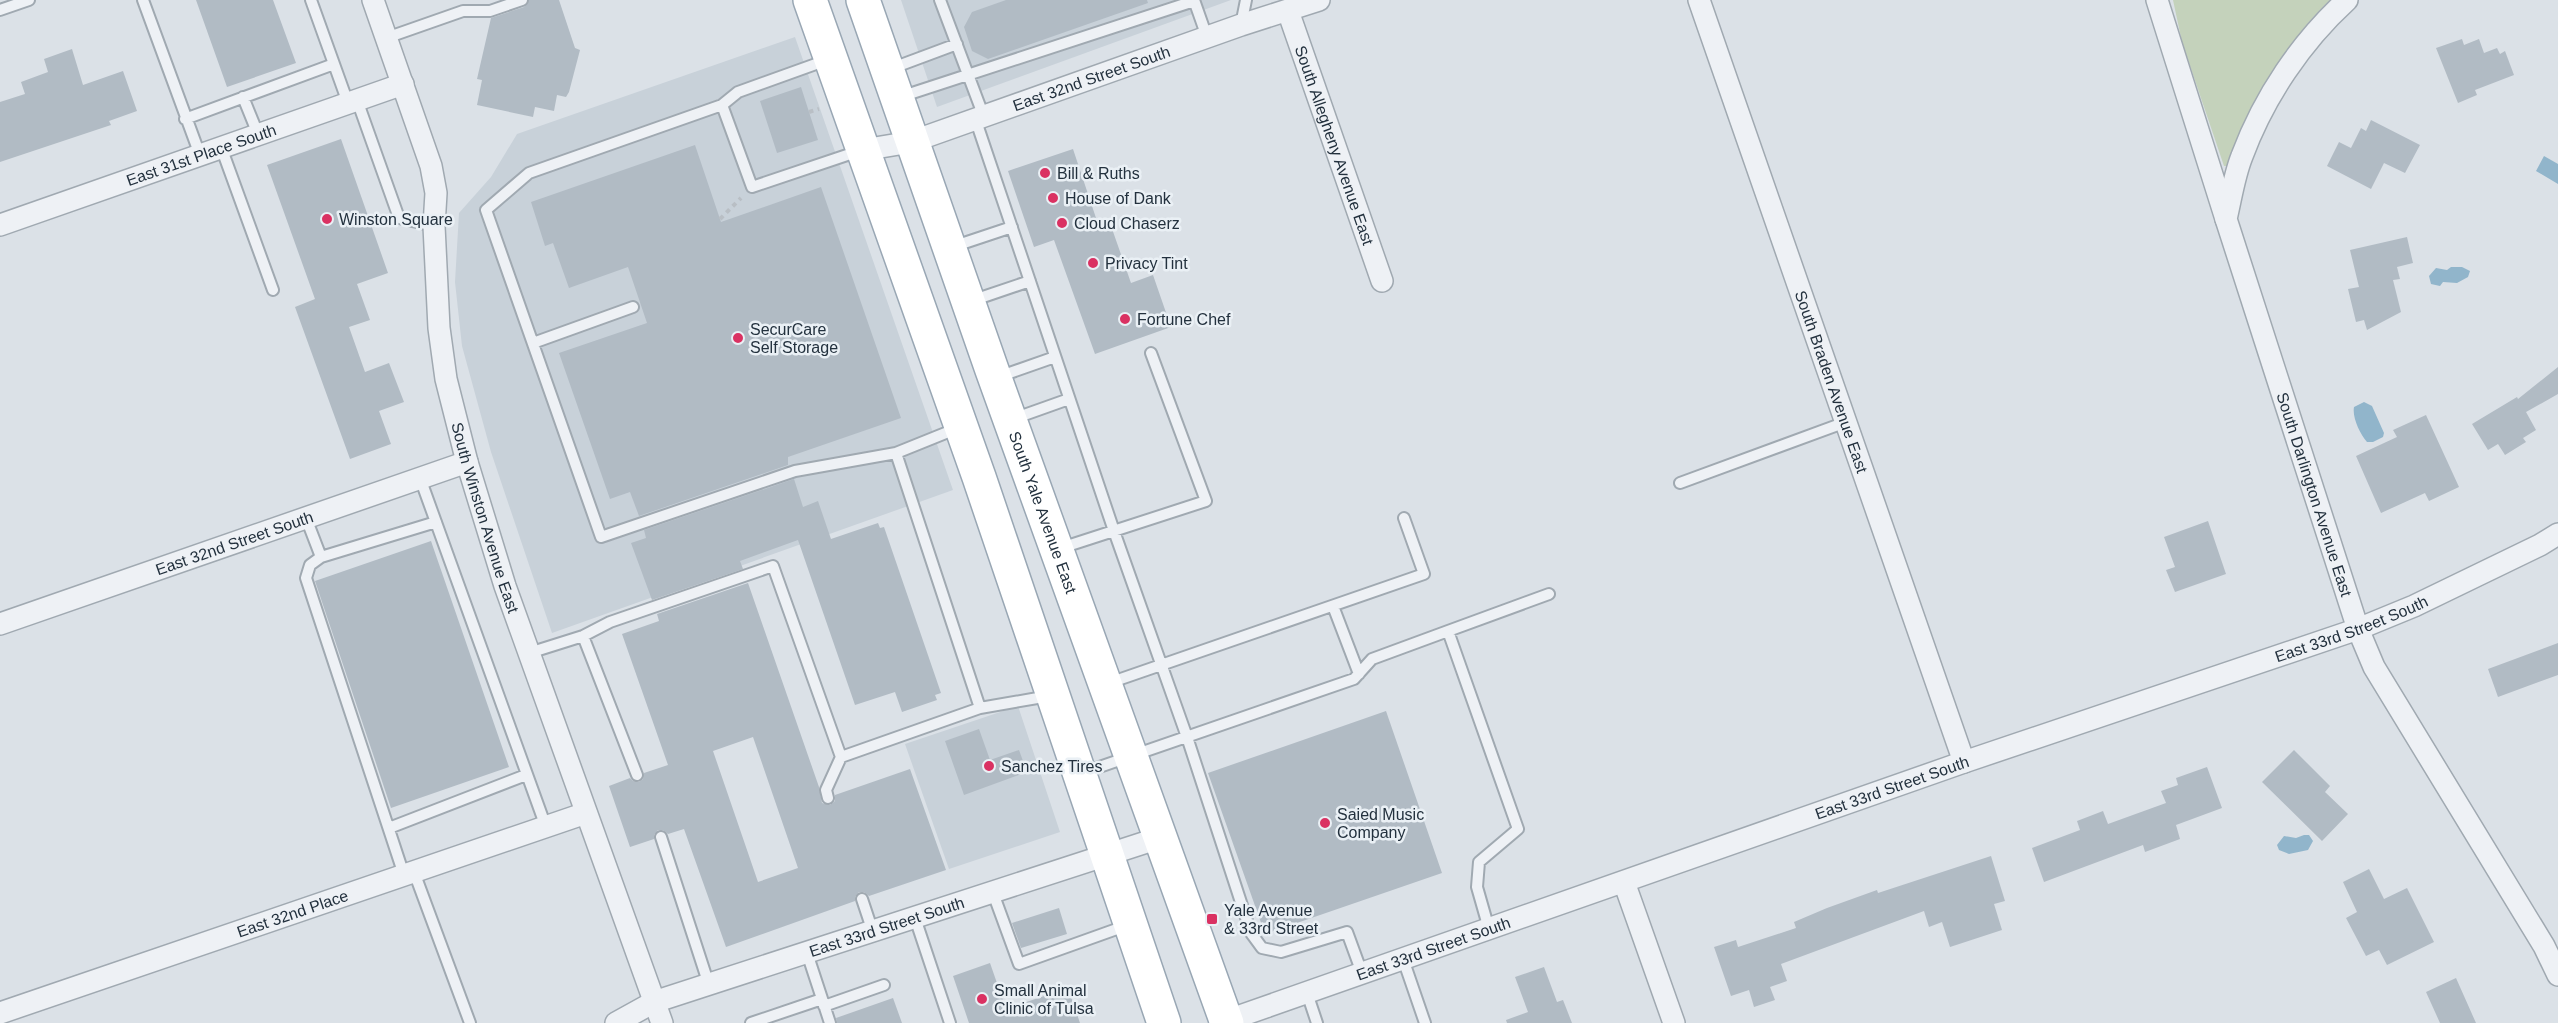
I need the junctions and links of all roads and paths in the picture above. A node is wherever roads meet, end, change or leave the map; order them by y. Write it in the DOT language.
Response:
graph roads {
  1 [pos="29,0"];
  2 [pos="143,0"];
  3 [pos="311,0"];
  4 [pos="373,0"];
  5 [pos="522,0"];
  6 [pos="810,0"];
  7 [pos="863,0"];
  8 [pos="940,0"];
  9 [pos="1246,0"];
  10 [pos="1699,0"];
  11 [pos="2157,0"];
  12 [pos="2347,0"];
  13 [pos="1194,1"];
  14 [pos="1303,4"];
  15 [pos="0,10"];
  16 [pos="1240,25"];
  17 [pos="1207,37"];
  18 [pos="386,38"];
  19 [pos="957,44"];
  20 [pos="830,58"];
  21 [pos="334,64"];
  22 [pos="969,76"];
  23 [pos="403,84"];
  24 [pos="892,84"];
  25 [pos="243,98"];
  26 [pos="353,101"];
  27 [pos="722,105"];
  28 [pos="185,119"];
  29 [pos="980,119"];
  30 [pos="258,134"];
  31 [pos="911,142"];
  32 [pos="221,147"];
  33 [pos="862,150"];
  34 [pos="200,155"];
  35 [pos="752,187"];
  36 [pos="720,219"];
  37 [pos="2226,219"];
  38 [pos="0,225"];
  39 [pos="434,226"];
  40 [pos="1012,227"];
  41 [pos="949,248"];
  42 [pos="1030,281"];
  43 [pos="1382,281"];
  44 [pos="273,290"];
  45 [pos="968,302"];
  46 [pos="633,307"];
  47 [pos="532,343"];
  48 [pos="1151,353"];
  49 [pos="1055,357"];
  50 [pos="995,378"];
  51 [pos="1069,399"];
  52 [pos="1010,420"];
  53 [pos="1846,422"];
  54 [pos="961,427"];
  55 [pos="896,453"];
  56 [pos="467,462"];
  57 [pos="420,478"];
  58 [pos="1680,483"];
  59 [pos="306,518"];
  60 [pos="1404,518"];
  61 [pos="436,522"];
  62 [pos="1114,531"];
  63 [pos="2558,534"];
  64 [pos="1058,549"];
  65 [pos="321,557"];
  66 [pos="1549,594"];
  67 [pos="1333,606"];
  68 [pos="0,624"];
  69 [pos="2358,628"];
  70 [pos="1448,631"];
  71 [pos="583,636"];
  72 [pos="529,653"];
  73 [pos="1161,664"];
  74 [pos="1359,674"];
  75 [pos="1106,684"];
  76 [pos="1052,695"];
  77 [pos="980,708"];
  78 [pos="1187,736"];
  79 [pos="1132,756"];
  80 [pos="841,757"];
  81 [pos="1964,762"];
  82 [pos="1078,774"];
  83 [pos="526,775"];
  84 [pos="637,775"];
  85 [pos="828,798"];
  86 [pos="585,813"];
  87 [pos="546,827"];
  88 [pos="389,828"];
  89 [pos="661,837"];
  90 [pos="1162,837"];
  91 [pos="1106,856"];
  92 [pos="409,873"];
  93 [pos="1624,882"];
  94 [pos="993,893"];
  95 [pos="862,899"];
  96 [pos="915,918"];
  97 [pos="1130,925"];
  98 [pos="1489,929"];
  99 [pos="873,932"];
  100 [pos="807,953"];
  101 [pos="1403,959"];
  102 [pos="1362,974"];
  103 [pos="2558,975"];
  104 [pos="709,985"];
  105 [pos="884,986"];
  106 [pos="1307,993"];
  107 [pos="654,1002"];
  108 [pos="823,1002"];
  109 [pos="0,1013"];
  110 [pos="1224,1022"];
  111 [pos="470,1023"];
  112 [pos="616,1023"];
  113 [pos="662,1023"];
  114 [pos="751,1023"];
  115 [pos="830,1023"];
  116 [pos="950,1023"];
  117 [pos="1164,1023"];
  118 [pos="1317,1023"];
  119 [pos="1425,1023"];
  120 [pos="1674,1023"];
  1 -- 15 [label="lane"];
  2 -- 28 [label="lane"];
  3 -- 21 [label="lane"];
  4 -- 18 [label="street, South Winston Avenue East"];
  5 -- 18 [label="lane"];
  6 -- 20 [label="main road"];
  7 -- 24 [label="main road, South Yale Avenue East"];
  8 -- 19 [label="lane"];
  9 -- 16 [label="lane"];
  10 -- 53 [label="street, South Braden Avenue East"];
  11 -- 37 [label="street, South Darlington Avenue East"];
  12 -- 37 [label="street"];
  13 -- 17 [label="lane"];
  13 -- 22 [label="lane"];
  14 -- 16 [label="street, East 32nd Street South"];
  14 -- 43 [label="street, South Allegheny Avenue East"];
  16 -- 17 [label="street, East 32nd Street South"];
  17 -- 29 [label="street, East 32nd Street South"];
  18 -- 23 [label="street, South Winston Avenue East"];
  19 -- 22 [label="lane"];
  19 -- 24 [label="lane"];
  20 -- 27 [label="lane"];
  20 -- 33 [label="main road"];
  21 -- 25 [label="lane"];
  21 -- 26 [label="lane"];
  22 -- 24 [label="lane"];
  22 -- 29 [label="lane"];
  23 -- 26 [label="street, East 31st Place South"];
  23 -- 39 [label="street, South Winston Avenue East"];
  24 -- 31 [label="main road, South Yale Avenue East"];
  25 -- 28 [label="lane"];
  25 -- 30 [label="lane"];
  26 -- 30 [label="street, East 31st Place South"];
  26 -- 39 [label="lane"];
  27 -- 35 [label="lane"];
  27 -- 47 [label="lane"];
  28 -- 34 [label="lane"];
  29 -- 31 [label="street, East 32nd Street South"];
  29 -- 40 [label="lane"];
  30 -- 32 [label="street, East 31st Place South"];
  31 -- 33 [label="street, East 32nd Street South"];
  31 -- 41 [label="main road, South Yale Avenue East"];
  32 -- 34 [label="street, East 31st Place South"];
  32 -- 44 [label="lane"];
  33 -- 35 [label="lane"];
  33 -- 54 [label="main road"];
  34 -- 38 [label="street, East 31st Place South"];
  35 -- 36 [label="path"];
  37 -- 69 [label="street, South Darlington Avenue East"];
  39 -- 56 [label="street, South Winston Avenue East"];
  40 -- 41 [label="lane"];
  40 -- 42 [label="lane"];
  41 -- 45 [label="main road, South Yale Avenue East"];
  42 -- 45 [label="lane"];
  42 -- 49 [label="lane"];
  45 -- 50 [label="main road, South Yale Avenue East"];
  46 -- 47 [label="lane"];
  47 -- 55 [label="lane"];
  48 -- 62 [label="lane"];
  49 -- 50 [label="lane"];
  49 -- 51 [label="lane"];
  50 -- 52 [label="main road, South Yale Avenue East"];
  51 -- 52 [label="lane"];
  51 -- 62 [label="lane"];
  52 -- 64 [label="main road, South Yale Avenue East"];
  53 -- 58 [label="lane"];
  53 -- 81 [label="street, South Braden Avenue East"];
  54 -- 55 [label="lane"];
  54 -- 76 [label="main road"];
  55 -- 77 [label="lane"];
  56 -- 57 [label="street, East 32nd Street South"];
  56 -- 72 [label="street, South Winston Avenue East"];
  57 -- 59 [label="street, East 32nd Street South"];
  57 -- 61 [label="lane"];
  59 -- 65 [label="lane"];
  59 -- 68 [label="street, East 32nd Street South"];
  60 -- 67 [label="lane"];
  61 -- 65 [label="lane"];
  61 -- 83 [label="lane"];
  62 -- 64 [label="lane"];
  62 -- 73 [label="lane"];
  63 -- 69 [label="street, East 33rd Street South"];
  64 -- 75 [label="main road, South Yale Avenue East"];
  65 -- 88 [label="lane"];
  66 -- 70 [label="lane"];
  67 -- 73 [label="lane"];
  67 -- 74 [label="lane"];
  69 -- 81 [label="street, East 33rd Street South"];
  69 -- 103 [label="street, South Darlington Avenue East"];
  70 -- 74 [label="lane"];
  70 -- 98 [label="lane"];
  71 -- 72 [label="lane"];
  71 -- 80 [label="lane"];
  71 -- 84 [label="lane"];
  72 -- 86 [label="street, South Winston Avenue East"];
  73 -- 75 [label="lane"];
  73 -- 78 [label="lane"];
  74 -- 78 [label="lane"];
  75 -- 79 [label="main road, South Yale Avenue East"];
  76 -- 77 [label="lane"];
  76 -- 82 [label="main road"];
  77 -- 80 [label="lane"];
  78 -- 79 [label="lane"];
  78 -- 102 [label="lane"];
  79 -- 82 [label="lane"];
  79 -- 90 [label="main road, South Yale Avenue East"];
  80 -- 85 [label="lane"];
  81 -- 93 [label="street, East 33rd Street South"];
  82 -- 91 [label="main road"];
  83 -- 87 [label="lane"];
  83 -- 88 [label="lane"];
  86 -- 87 [label="street, East 32nd Place"];
  86 -- 107 [label="street, South Winston Avenue East"];
  87 -- 92 [label="street, East 32nd Place"];
  88 -- 92 [label="lane"];
  89 -- 104 [label="lane"];
  90 -- 91 [label="street, East 33rd Street South"];
  90 -- 110 [label="main road, South Yale Avenue East"];
  91 -- 94 [label="street, East 33rd Street South"];
  91 -- 97 [label="main road"];
  92 -- 109 [label="street, East 32nd Place"];
  92 -- 111 [label="lane"];
  93 -- 98 [label="street, East 33rd Street South"];
  93 -- 120 [label="street"];
  94 -- 96 [label="street, East 33rd Street South"];
  94 -- 97 [label="lane"];
  95 -- 99 [label="lane"];
  96 -- 99 [label="street, East 33rd Street South"];
  96 -- 116 [label="lane"];
  97 -- 117 [label="main road"];
  98 -- 101 [label="street, East 33rd Street South"];
  99 -- 100 [label="street, East 33rd Street South"];
  100 -- 104 [label="street, East 33rd Street South"];
  100 -- 108 [label="lane"];
  101 -- 102 [label="street, East 33rd Street South"];
  101 -- 119 [label="lane"];
  102 -- 106 [label="street, East 33rd Street South"];
  104 -- 107 [label="street, East 33rd Street South"];
  105 -- 108 [label="lane"];
  106 -- 110 [label="street, East 33rd Street South"];
  106 -- 118 [label="lane"];
  107 -- 112 [label="street, East 33rd Street South"];
  107 -- 113 [label="street, South Winston Avenue East"];
  108 -- 114 [label="lane"];
  108 -- 115 [label="lane"];
}
